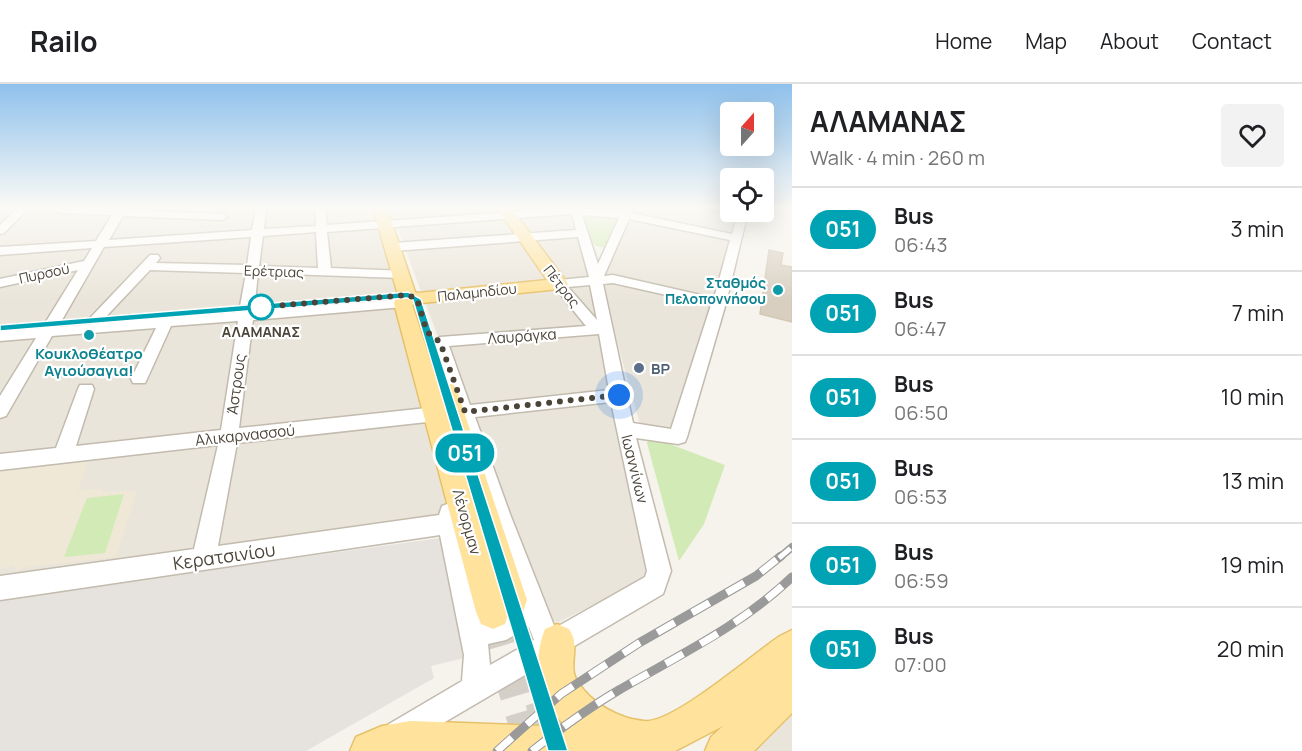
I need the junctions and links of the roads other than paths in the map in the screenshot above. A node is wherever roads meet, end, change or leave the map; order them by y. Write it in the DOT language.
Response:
graph roads {
  1 [pos="103,239"];
  2 [pos="170,239"];
  3 [pos="172,239"];
  4 [pos="256,239"];
  5 [pos="323,239"];
  6 [pos="390,239"];
  7 [pos="497,239"];
  8 [pos="527,239"];
  9 [pos="584,239"];
  10 [pos="615,239"];
  11 [pos="735,239"];
  12 [pos="100,244"];
  13 [pos="586,246"];
  14 [pos="393,247"];
  15 [pos="0,251"];
  16 [pos="610,251"];
  17 [pos="89,264"];
  18 [pos="147,266"];
  19 [pos="252,270"];
  20 [pos="325,272"];
  21 [pos="401,274"];
  22 [pos="596,280"];
  23 [pos="0,283"];
  24 [pos="559,284"];
  25 [pos="409,299"];
  26 [pos="719,303"];
  27 [pos="246,312"];
  28 [pos="96,320"];
  29 [pos="166,322"];
  30 [pos="0,328"];
  31 [pos="51,328"];
  32 [pos="604,329"];
  33 [pos="0,336"];
  34 [pos="427,339"];
  35 [pos="139,379"];
  36 [pos="8,387"];
  37 [pos="86,389"];
  38 [pos="619,395"];
  39 [pos="0,411"];
  40 [pos="465,412"];
  41 [pos="427,415"];
  42 [pos="625,429"];
  43 [pos="229,437"];
  44 [pos="63,455"];
  45 [pos="0,462"];
  46 [pos="449,524"];
  47 [pos="204,558"];
  48 [pos="0,588"];
  49 [pos="512,605"];
  50 [pos="471,627"];
  51 [pos="553,643"];
  52 [pos="792,648"];
  53 [pos="792,687"];
  54 [pos="476,688"];
  55 [pos="646,741"];
  56 [pos="374,749"];
  57 [pos="725,751"];
  1 -- 12 [label="street"];
  2 -- 12 [label="street"];
  3 -- 18 [label="street"];
  4 -- 19 [label="street, Άστρους"];
  5 -- 20 [label="street"];
  6 -- 14 [label="main road, Λένορμαν"];
  7 -- 14 [label="street"];
  8 -- 24 [label="main road, Πέτρας"];
  9 -- 13 [label="street, Ιωαννίνων"];
  10 -- 16 [label="street"];
  11 -- 26 [label="street"];
  12 -- 15 [label="street"];
  12 -- 17 [label="street"];
  13 -- 16 [label="street"];
  13 -- 22 [label="street, Ιωαννίνων"];
  14 -- 21 [label="main road, Λένορμαν"];
  16 -- 22 [label="street"];
  17 -- 23 [label="street, Πυρσού"];
  17 -- 31 [label="street"];
  18 -- 19 [label="street, Ερέτριας"];
  18 -- 28 [label="street"];
  19 -- 20 [label="street, Ερέτριας"];
  19 -- 27 [label="street, Άστρους"];
  20 -- 21 [label="street, Ερέτριας"];
  21 -- 25 [label="main road, Λένορμαν"];
  22 -- 24 [label="street, Παλαμηδίου"];
  22 -- 26 [label="street, Παλαμηδίου"];
  22 -- 32 [label="street, Ιωαννίνων"];
  24 -- 25 [label="main road, Παλαμηδίου"];
  24 -- 32 [label="street, Πέτρας"];
  25 -- 27 [label="street, Παλαμηδίου"];
  25 -- 34 [label="main road, Λένορμαν"];
  26 -- 42 [label="street"];
  27 -- 28 [label="street, Παλαμηδίου"];
  27 -- 29 [label="street, Παλαμηδίου"];
  27 -- 43 [label="street, Άστρους"];
  28 -- 31 [label="street, Παλαμηδίου"];
  29 -- 31 [label="street, Παλαμηδίου"];
  29 -- 35 [label="street"];
  30 -- 31 [label="street, Παλαμηδίου"];
  31 -- 33 [label="street, Παλαμηδίου"];
  31 -- 36 [label="street"];
  32 -- 34 [label="street, Λαυράγκα"];
  32 -- 38 [label="street, Ιωαννίνων"];
  34 -- 40 [label="street"];
  34 -- 41 [label="street"];
  34 -- 49 [label="main road, Λένορμαν"];
  36 -- 39 [label="street"];
  37 -- 44 [label="street"];
  38 -- 40 [label="street"];
  38 -- 42 [label="street, Ιωαννίνων"];
  40 -- 49 [label="street"];
  41 -- 43 [label="street, Αλικαρνασσού"];
  41 -- 46 [label="street"];
  42 -- 51 [label="street, Ιωαννίνων"];
  43 -- 44 [label="street, Αλικαρνασσού"];
  43 -- 47 [label="street, Άστρους"];
  44 -- 45 [label="street, Αλικαρνασσού"];
  46 -- 47 [label="street, Κερατσινίου"];
  46 -- 50 [label="street"];
  47 -- 48 [label="street, Κερατσινίου"];
  49 -- 50 [label="street"];
  49 -- 51 [label="street"];
  50 -- 54 [label="street"];
  51 -- 54 [label="street"];
  51 -- 55 [label="main road"];
  52 -- 55 [label="main road"];
  53 -- 57 [label="main road"];
  54 -- 56 [label="street"];
  55 -- 56 [label="main road"];
}
